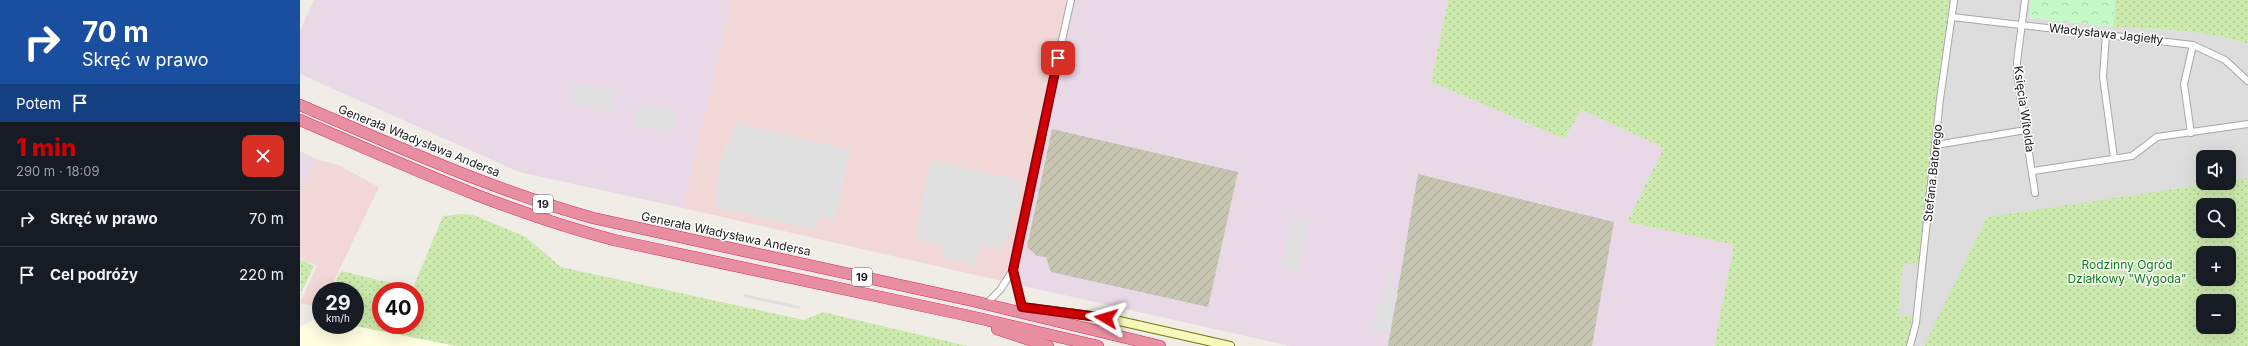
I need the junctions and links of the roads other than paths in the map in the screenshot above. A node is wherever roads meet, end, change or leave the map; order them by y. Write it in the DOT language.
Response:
graph roads {
  1 [pos="1071,0"];
  2 [pos="1954,0"];
  3 [pos="2025,0"];
  4 [pos="1952,18"];
  5 [pos="2022,25"];
  6 [pos="2106,34"];
  7 [pos="2193,45"];
  8 [pos="2248,81"];
  9 [pos="300,105"];
  10 [pos="300,120"];
  11 [pos="2248,124"];
  12 [pos="2026,130"];
  13 [pos="2191,133"];
  14 [pos="1936,145"];
  15 [pos="2114,158"];
  16 [pos="2033,171"];
  17 [pos="2035,193"];
  18 [pos="1013,270"];
  19 [pos="973,301"];
  20 [pos="989,301"];
  21 [pos="1022,307"];
  22 [pos="965,315"];
  23 [pos="1048,346"];
  24 [pos="1098,346"];
  25 [pos="1160,346"];
  26 [pos="1230,346"];
  27 [pos="1910,346"];
  1 -- 18 [label="street"];
  2 -- 4 [label="street, Stefana Batorego"];
  3 -- 5 [label="street, Księcia Witolda"];
  4 -- 5 [label="street, Władysława Jagiełły"];
  4 -- 14 [label="street, Stefana Batorego"];
  5 -- 6 [label="street, Władysława Jagiełły"];
  5 -- 12 [label="street, Księcia Witolda"];
  6 -- 7 [label="street, Władysława Jagiełły"];
  6 -- 15 [label="street"];
  7 -- 8 [label="street, Władysława Jagiełły"];
  7 -- 13 [label="street"];
  9 -- 19 [label="highway, Generała Władysława Andersa / 19"];
  10 -- 22 [label="highway, 19"];
  11 -- 13 [label="street"];
  12 -- 14 [label="street"];
  12 -- 16 [label="street, Księcia Witolda"];
  13 -- 15 [label="street"];
  14 -- 27 [label="street, Stefana Batorego"];
  15 -- 16 [label="street"];
  16 -- 17 [label="street, Księcia Witolda"];
  18 -- 20 [label="street"];
  18 -- 21 [label="street"];
  19 -- 20 [label="highway"];
  19 -- 25 [label="highway, Generała Władysława Andersa / 19"];
  20 -- 21 [label="highway"];
  21 -- 26 [label="street"];
  22 -- 23 [label="highway"];
  22 -- 24 [label="highway, 19"];
}
